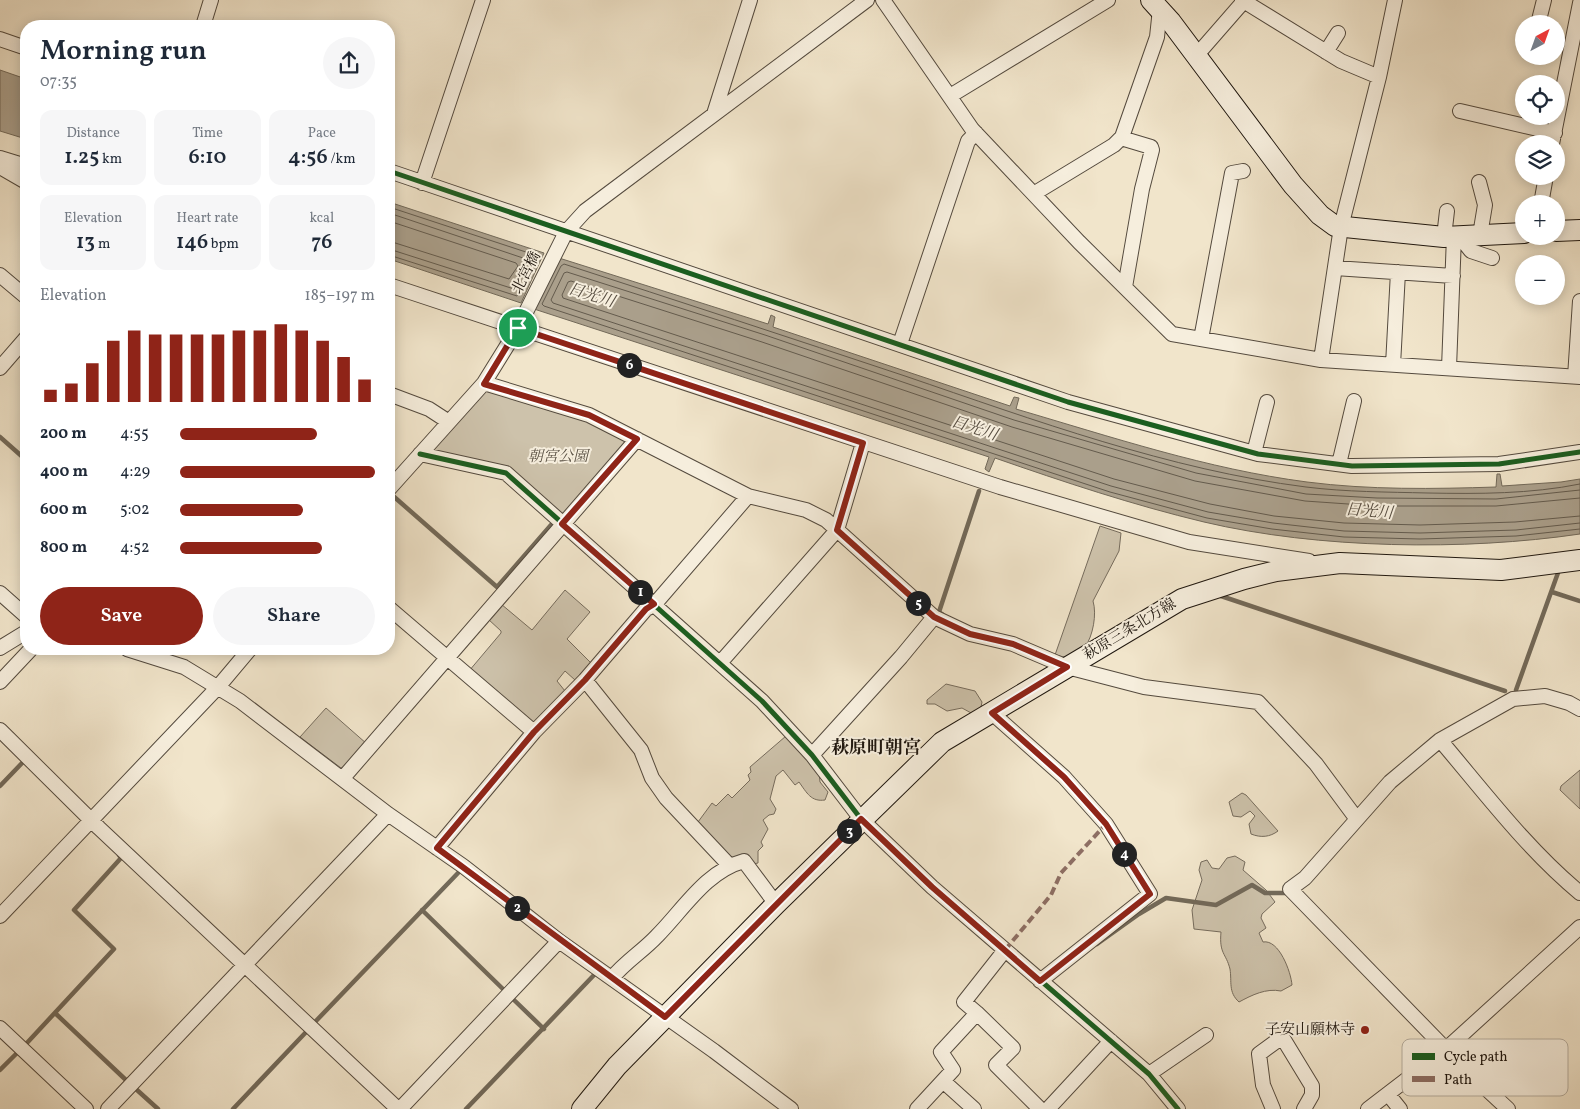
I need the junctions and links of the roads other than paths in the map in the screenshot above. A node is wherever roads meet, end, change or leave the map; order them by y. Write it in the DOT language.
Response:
graph roads {
  1 [pos="211,0"];
  2 [pos="483,0"];
  3 [pos="750,0"];
  4 [pos="867,0"];
  5 [pos="883,0"];
  6 [pos="1108,0"];
  7 [pos="1395,0"];
  8 [pos="1544,0"];
  9 [pos="1243,1"];
  10 [pos="1580,3"];
  11 [pos="1156,5"];
  12 [pos="1259,5"];
  13 [pos="1540,15"];
  14 [pos="204,20"];
  15 [pos="1338,33"];
  16 [pos="0,39"];
  17 [pos="20,46"];
  18 [pos="1326,52"];
  19 [pos="1196,56"];
  20 [pos="1379,77"];
  21 [pos="950,96"];
  22 [pos="1460,111"];
  23 [pos="714,114"];
  24 [pos="976,133"];
  25 [pos="1544,135"];
  26 [pos="1555,135"];
  27 [pos="1121,138"];
  28 [pos="0,158"];
  29 [pos="20,164"];
  30 [pos="0,167"];
  31 [pos="1243,171"];
  32 [pos="395,173"];
  33 [pos="20,179"];
  34 [pos="422,182"];
  35 [pos="1479,182"];
  36 [pos="1035,193"];
  37 [pos="1447,211"];
  38 [pos="1341,227"];
  39 [pos="1580,230"];
  40 [pos="1565,231"];
  41 [pos="566,232"];
  42 [pos="1515,233"];
  43 [pos="1480,235"];
  44 [pos="1452,237"];
  45 [pos="1492,258"];
  46 [pos="1335,268"];
  47 [pos="1398,272"];
  48 [pos="0,275"];
  49 [pos="1452,276"];
  50 [pos="1125,287"];
  51 [pos="395,288"];
  52 [pos="20,292"];
  53 [pos="1580,302"];
  54 [pos="518,328"];
  55 [pos="1202,339"];
  56 [pos="900,344"];
  57 [pos="20,345"];
  58 [pos="1321,360"];
  59 [pos="1393,365"];
  60 [pos="0,368"];
  61 [pos="1449,368"];
  62 [pos="1577,377"];
  63 [pos="484,384"];
  64 [pos="395,396"];
  65 [pos="1354,401"];
  66 [pos="1267,402"];
  67 [pos="449,422"];
  68 [pos="637,439"];
  69 [pos="863,443"];
  70 [pos="1254,452"];
  71 [pos="1580,452"];
  72 [pos="420,454"];
  73 [pos="1339,464"];
  74 [pos="395,482"];
  75 [pos="748,496"];
  76 [pos="562,524"];
  77 [pos="837,530"];
  78 [pos="1580,560"];
  79 [pos="1340,563"];
  80 [pos="0,593"];
  81 [pos="654,604"];
  82 [pos="20,611"];
  83 [pos="395,613"];
  84 [pos="934,617"];
  85 [pos="20,636"];
  86 [pos="0,648"];
  87 [pos="25,655"];
  88 [pos="145,655"];
  89 [pos="245,655"];
  90 [pos="447,659"];
  91 [pos="720,663"];
  92 [pos="1067,667"];
  93 [pos="585,680"];
  94 [pos="0,682"];
  95 [pos="218,687"];
  96 [pos="1580,709"];
  97 [pos="992,713"];
  98 [pos="0,730"];
  99 [pos="534,732"];
  100 [pos="1440,740"];
  101 [pos="812,755"];
  102 [pos="343,778"];
  103 [pos="388,814"];
  104 [pos="1356,818"];
  105 [pos="861,819"];
  106 [pos="92,820"];
  107 [pos="437,848"];
  108 [pos="729,865"];
  109 [pos="1580,893"];
  110 [pos="776,904"];
  111 [pos="0,916"];
  112 [pos="1580,927"];
  113 [pos="559,940"];
  114 [pos="1004,950"];
  115 [pos="246,965"];
  116 [pos="612,978"];
  117 [pos="1040,981"];
  118 [pos="977,1013"];
  119 [pos="665,1017"];
  120 [pos="0,1028"];
  121 [pos="1206,1035"];
  122 [pos="1434,1039"];
  123 [pos="1457,1039"];
  124 [pos="1111,1041"];
  125 [pos="1149,1074"];
  126 [pos="944,1081"];
  127 [pos="1402,1083"];
  128 [pos="1388,1094"];
  129 [pos="1494,1096"];
  130 [pos="86,1109"];
  131 [pos="108,1109"];
  132 [pos="399,1109"];
  133 [pos="582,1109"];
  134 [pos="790,1109"];
  135 [pos="917,1109"];
  136 [pos="974,1109"];
  137 [pos="1040,1109"];
  138 [pos="1048,1109"];
  139 [pos="1178,1109"];
  140 [pos="1273,1109"];
  141 [pos="1304,1109"];
  142 [pos="1368,1109"];
  143 [pos="1400,1109"];
  144 [pos="1508,1109"];
  1 -- 14 [label="street"];
  2 -- 34 [label="street"];
  3 -- 23 [label="street"];
  4 -- 23 [label="street, 北宮橋"];
  5 -- 21 [label="street"];
  6 -- 21 [label="street"];
  7 -- 20 [label="street"];
  8 -- 13 [label="street"];
  9 -- 12 [label="street"];
  9 -- 19 [label="street"];
  10 -- 26 [label="street"];
  11 -- 19 [label="main road"];
  11 -- 27 [label="street"];
  12 -- 18 [label="street"];
  15 -- 18 [label="street"];
  16 -- 17 [label="street"];
  18 -- 20 [label="street"];
  19 -- 38 [label="main road"];
  20 -- 38 [label="street"];
  21 -- 24 [label="street"];
  22 -- 25 [label="street"];
  23 -- 41 [label="street, 北宮橋"];
  24 -- 36 [label="street"];
  24 -- 56 [label="street"];
  27 -- 36 [label="street"];
  27 -- 50 [label="street"];
  28 -- 29 [label="street"];
  30 -- 33 [label="street"];
  31 -- 55 [label="street"];
  32 -- 34 [label="street"];
  34 -- 41 [label="street"];
  35 -- 43 [label="street"];
  36 -- 50 [label="street"];
  37 -- 44 [label="street"];
  38 -- 44 [label="main road"];
  38 -- 46 [label="street"];
  39 -- 40 [label="main road"];
  41 -- 54 [label="street, 北宮橋"];
  41 -- 56 [label="street"];
  42 -- 43 [label="main road"];
  43 -- 44 [label="main road"];
  44 -- 45 [label="street"];
  44 -- 49 [label="street"];
  46 -- 47 [label="street"];
  46 -- 58 [label="street"];
  47 -- 49 [label="street"];
  47 -- 59 [label="street"];
  48 -- 52 [label="street"];
  49 -- 61 [label="street"];
  50 -- 55 [label="street"];
  51 -- 54 [label="street"];
  53 -- 62 [label="street"];
  54 -- 63 [label="street, 北宮橋"];
  54 -- 69 [label="street"];
  55 -- 58 [label="street"];
  56 -- 70 [label="street"];
  57 -- 60 [label="street"];
  58 -- 59 [label="street"];
  59 -- 61 [label="street"];
  61 -- 62 [label="street"];
  63 -- 67 [label="street, 北宮橋"];
  63 -- 68 [label="street"];
  64 -- 67 [label="street"];
  65 -- 73 [label="street"];
  66 -- 70 [label="street"];
  67 -- 72 [label="street, 北宮橋"];
  68 -- 75 [label="street"];
  68 -- 76 [label="street"];
  69 -- 77 [label="street"];
  69 -- 79 [label="street"];
  70 -- 73 [label="street"];
  71 -- 73 [label="street"];
  72 -- 74 [label="street, 北宮橋"];
  72 -- 76 [label="street"];
  75 -- 77 [label="street"];
  75 -- 81 [label="street"];
  76 -- 81 [label="street"];
  76 -- 90 [label="street"];
  77 -- 84 [label="street"];
  77 -- 91 [label="street"];
  78 -- 79 [label="main road, 萩原三条北方線"];
  79 -- 92 [label="main road, 萩原三条北方線"];
  80 -- 82 [label="street"];
  81 -- 91 [label="street"];
  81 -- 93 [label="street"];
  83 -- 90 [label="street"];
  84 -- 92 [label="street"];
  84 -- 101 [label="street"];
  85 -- 86 [label="street"];
  87 -- 94 [label="street"];
  88 -- 95 [label="street"];
  89 -- 95 [label="street"];
  90 -- 99 [label="street"];
  90 -- 102 [label="street"];
  91 -- 101 [label="street"];
  92 -- 97 [label="main road, 萩原三条北方線"];
  92 -- 104 [label="street"];
  93 -- 99 [label="street"];
  93 -- 108 [label="street"];
  95 -- 102 [label="street"];
  95 -- 106 [label="street"];
  96 -- 100 [label="street"];
  97 -- 105 [label="main road, 萩原三条北方線"];
  97 -- 117 [label="street"];
  98 -- 106 [label="street"];
  99 -- 107 [label="street"];
  100 -- 104 [label="street"];
  100 -- 109 [label="street"];
  101 -- 105 [label="street"];
  102 -- 103 [label="street"];
  103 -- 107 [label="street"];
  103 -- 115 [label="street"];
  104 -- 122 [label="street"];
  105 -- 110 [label="main road, 萩原三条北方線"];
  105 -- 114 [label="street"];
  106 -- 111 [label="street"];
  106 -- 115 [label="street"];
  107 -- 113 [label="street"];
  108 -- 110 [label="street"];
  108 -- 116 [label="street"];
  110 -- 119 [label="main road, 萩原三条北方線"];
  112 -- 123 [label="street"];
  113 -- 116 [label="street"];
  113 -- 132 [label="street"];
  114 -- 117 [label="street"];
  114 -- 118 [label="street"];
  115 -- 131 [label="street"];
  115 -- 132 [label="street"];
  116 -- 119 [label="street"];
  117 -- 124 [label="street"];
  118 -- 126 [label="street"];
  118 -- 137 [label="street"];
  119 -- 133 [label="main road, 萩原三条北方線"];
  119 -- 134 [label="street"];
  120 -- 130 [label="street"];
  121 -- 125 [label="street"];
  124 -- 125 [label="street"];
  124 -- 138 [label="street"];
  125 -- 139 [label="street"];
  126 -- 135 [label="street"];
  126 -- 136 [label="street"];
  127 -- 128 [label="street"];
  128 -- 142 [label="street"];
  128 -- 143 [label="street"];
  129 -- 144 [label="street"];
  140 -- 141 [label="street"];
}
